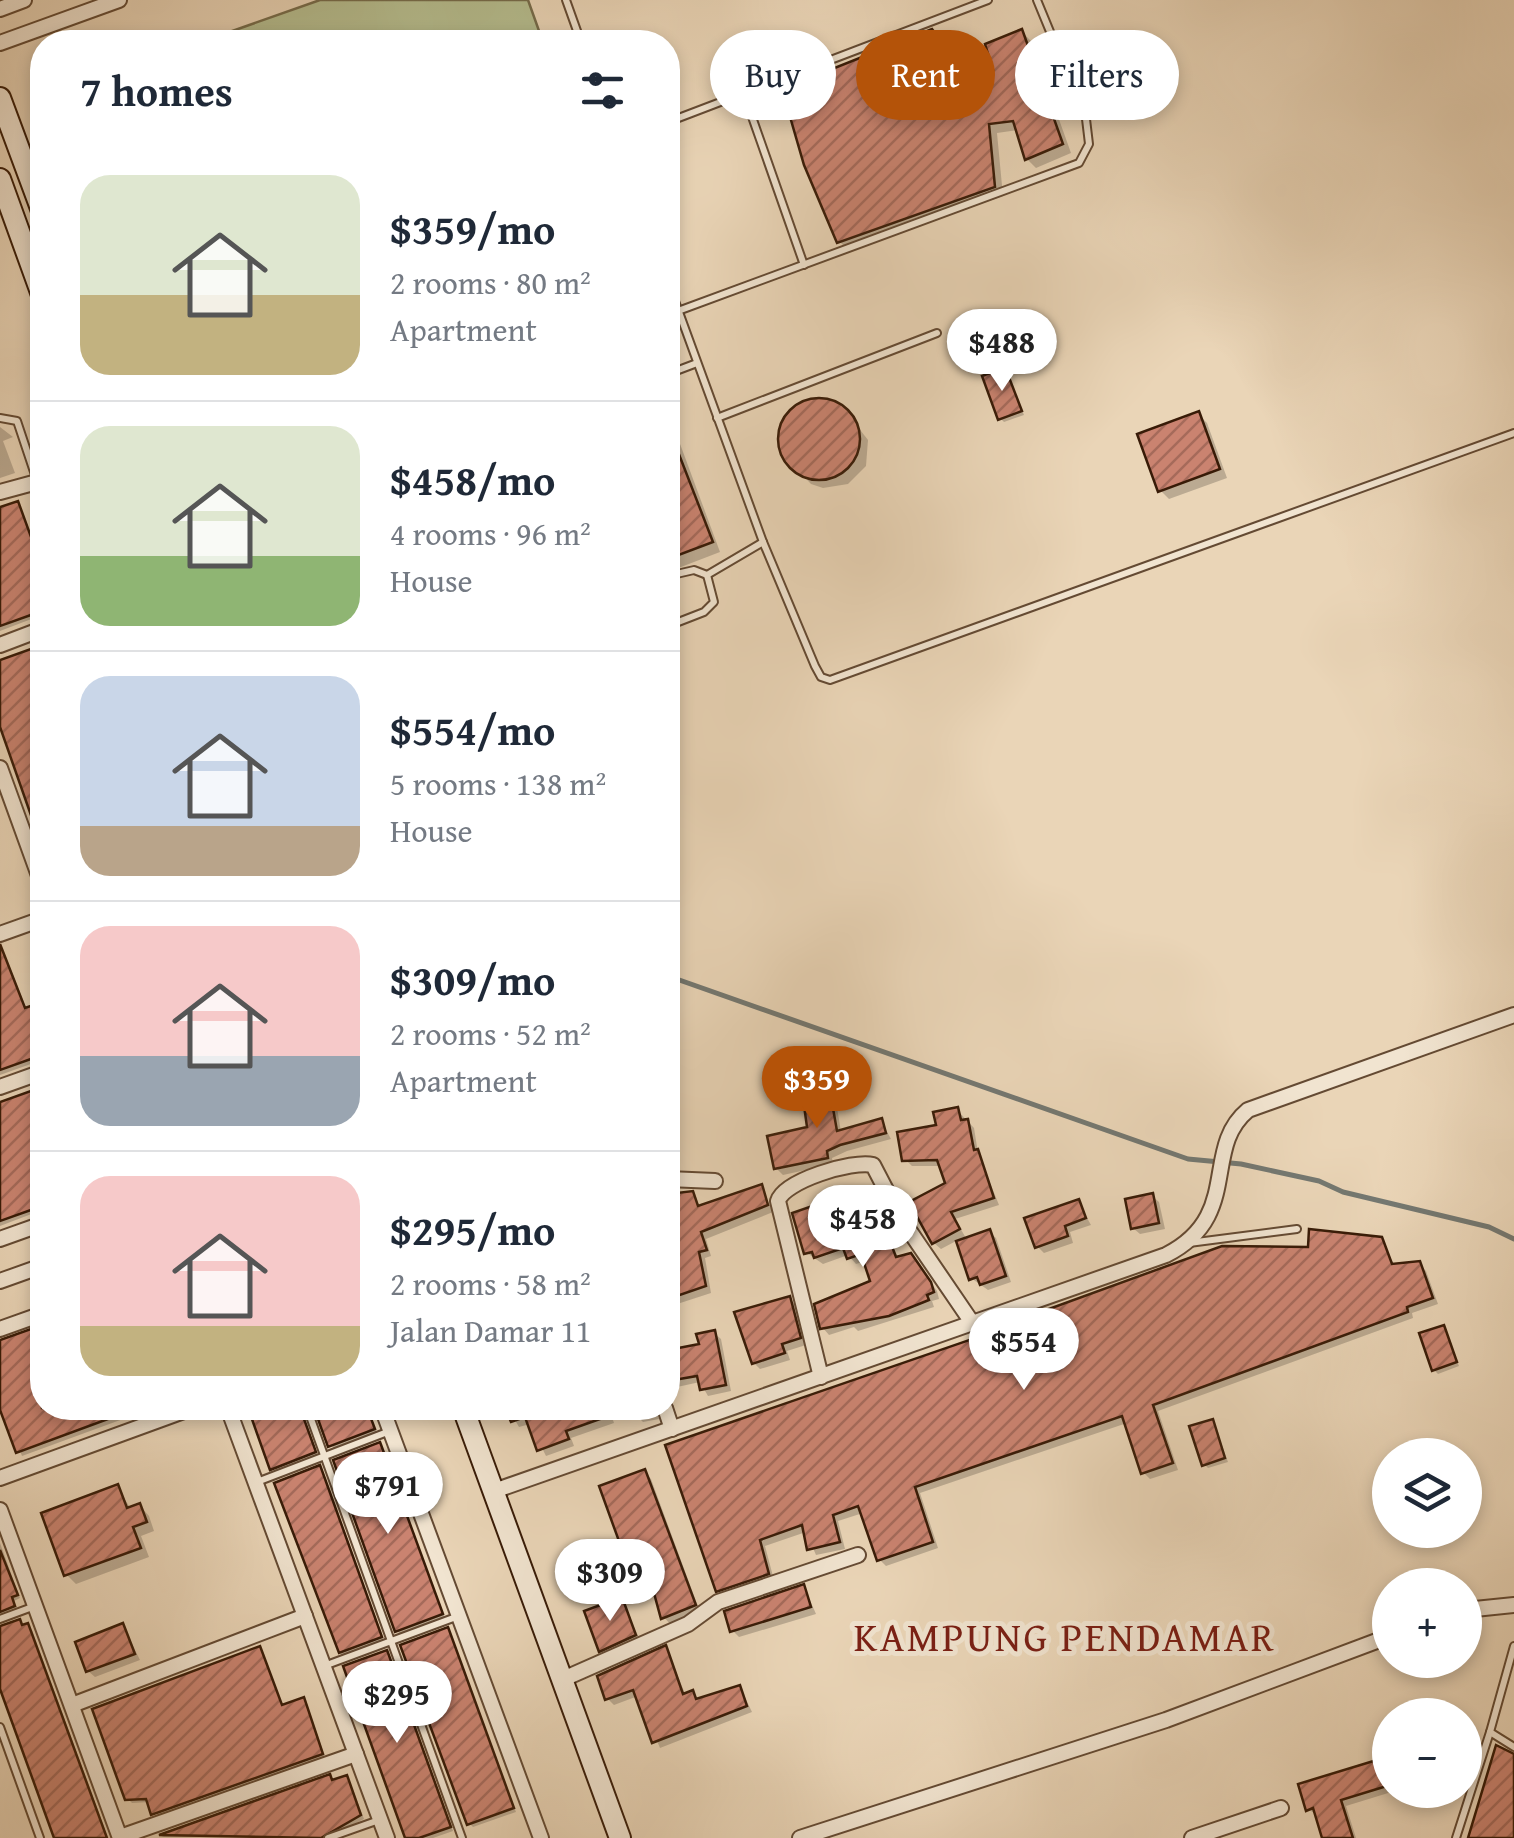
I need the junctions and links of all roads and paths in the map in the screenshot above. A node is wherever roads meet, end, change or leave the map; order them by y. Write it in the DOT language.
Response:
graph roads {
  1 [pos="24,0"];
  2 [pos="118,0"];
  3 [pos="566,0"];
  4 [pos="988,0"];
  5 [pos="1037,0"];
  6 [pos="0,9"];
  7 [pos="36,30"];
  8 [pos="577,30"];
  9 [pos="30,32"];
  10 [pos="0,43"];
  11 [pos="836,59"];
  12 [pos="0,98"];
  13 [pos="710,107"];
  14 [pos="680,118"];
  15 [pos="753,120"];
  16 [pos="0,179"];
  17 [pos="30,179"];
  18 [pos="30,263"];
  19 [pos="804,265"];
  20 [pos="680,311"];
  21 [pos="680,318"];
  22 [pos="937,333"];
  23 [pos="696,364"];
  24 [pos="680,370"];
  25 [pos="0,418"];
  26 [pos="716,418"];
  27 [pos="1514,433"];
  28 [pos="30,460"];
  29 [pos="30,489"];
  30 [pos="0,492"];
  31 [pos="763,542"];
  32 [pos="680,573"];
  33 [pos="707,575"];
  34 [pos="680,621"];
  35 [pos="30,634"];
  36 [pos="0,645"];
  37 [pos="0,768"];
  38 [pos="30,840"];
  39 [pos="30,923"];
  40 [pos="0,934"];
  41 [pos="1514,1015"];
  42 [pos="30,1076"];
  43 [pos="0,1087"];
  44 [pos="680,1180"];
  45 [pos="715,1181"];
  46 [pos="30,1228"];
  47 [pos="1297,1229"];
  48 [pos="0,1239"];
  49 [pos="1189,1243"];
  50 [pos="30,1270"];
  51 [pos="0,1281"];
  52 [pos="30,1318"];
  53 [pos="973,1324"];
  54 [pos="0,1329"];
  55 [pos="821,1377"];
  56 [pos="159,1420"];
  57 [pos="232,1420"];
  58 [pos="312,1420"];
  59 [pos="387,1420"];
  60 [pos="468,1420"];
  61 [pos="669,1420"];
  62 [pos="672,1429"];
  63 [pos="391,1431"];
  64 [pos="325,1456"];
  65 [pos="0,1478"];
  66 [pos="256,1483"];
  67 [pos="494,1492"];
  68 [pos="0,1510"];
  69 [pos="858,1555"];
  70 [pos="1514,1605"];
  71 [pos="35,1606"];
  72 [pos="1482,1608"];
  73 [pos="305,1616"];
  74 [pos="456,1617"];
  75 [pos="0,1619"];
  76 [pos="391,1641"];
  77 [pos="1372,1643"];
  78 [pos="1514,1646"];
  79 [pos="323,1666"];
  80 [pos="562,1680"];
  81 [pos="72,1705"];
  82 [pos="0,1726"];
  83 [pos="1490,1732"];
  84 [pos="1514,1747"];
  85 [pos="356,1754"];
  86 [pos="1281,1808"];
  87 [pos="380,1819"];
  88 [pos="536,1836"];
  89 [pos="120,1837"];
  90 [pos="40,1838"];
  91 [pos="328,1838"];
  92 [pos="386,1838"];
  93 [pos="462,1838"];
  94 [pos="620,1838"];
  95 [pos="800,1838"];
  96 [pos="1192,1838"];
  97 [pos="1456,1838"];
  1 -- 6 [label="street"];
  2 -- 7 [label="street"];
  3 -- 8 [label="lane"];
  4 -- 11 [label="lane"];
  5 -- 19 [label="lane"];
  9 -- 10 [label="street"];
  12 -- 17 [label="main road"];
  13 -- 14 [label="lane"];
  15 -- 19 [label="lane"];
  16 -- 18 [label="main road"];
  19 -- 20 [label="lane"];
  21 -- 23 [label="lane"];
  22 -- 26 [label="lane"];
  23 -- 24 [label="lane"];
  23 -- 26 [label="lane"];
  25 -- 28 [label="lane"];
  26 -- 31 [label="lane"];
  27 -- 31 [label="lane"];
  29 -- 30 [label="street"];
  31 -- 33 [label="lane"];
  32 -- 33 [label="lane"];
  33 -- 34 [label="lane"];
  35 -- 36 [label="street"];
  37 -- 38 [label="street"];
  39 -- 40 [label="street"];
  41 -- 49 [label="street"];
  42 -- 43 [label="street"];
  44 -- 45 [label="street"];
  46 -- 48 [label="street"];
  47 -- 49 [label="lane"];
  49 -- 53 [label="street"];
  50 -- 51 [label="street"];
  52 -- 54 [label="street"];
  53 -- 55 [label="street"];
  53 -- 55 [label="street"];
  55 -- 62 [label="street"];
  56 -- 65 [label="street"];
  57 -- 66 [label="street"];
  58 -- 64 [label="lane"];
  59 -- 63 [label="street"];
  60 -- 67 [label="main road"];
  61 -- 62 [label="street"];
  62 -- 67 [label="street"];
  63 -- 64 [label="lane"];
  63 -- 74 [label="street"];
  64 -- 66 [label="lane"];
  64 -- 76 [label="lane"];
  66 -- 73 [label="street"];
  67 -- 80 [label="main road"];
  68 -- 71 [label="street"];
  69 -- 80 [label="street"];
  70 -- 72 [label="street"];
  71 -- 75 [label="lane"];
  71 -- 81 [label="street"];
  73 -- 79 [label="street"];
  73 -- 81 [label="street"];
  74 -- 76 [label="lane"];
  74 -- 88 [label="street"];
  76 -- 79 [label="lane"];
  76 -- 93 [label="lane"];
  77 -- 95 [label="street"];
  78 -- 83 [label="lane"];
  79 -- 85 [label="street"];
  80 -- 94 [label="main road"];
  81 -- 89 [label="street"];
  82 -- 90 [label="lane"];
  83 -- 84 [label="lane"];
  83 -- 97 [label="lane"];
  85 -- 87 [label="street"];
  85 -- 89 [label="street"];
  86 -- 96 [label="street"];
  87 -- 91 [label="lane"];
  87 -- 92 [label="street"];
}
